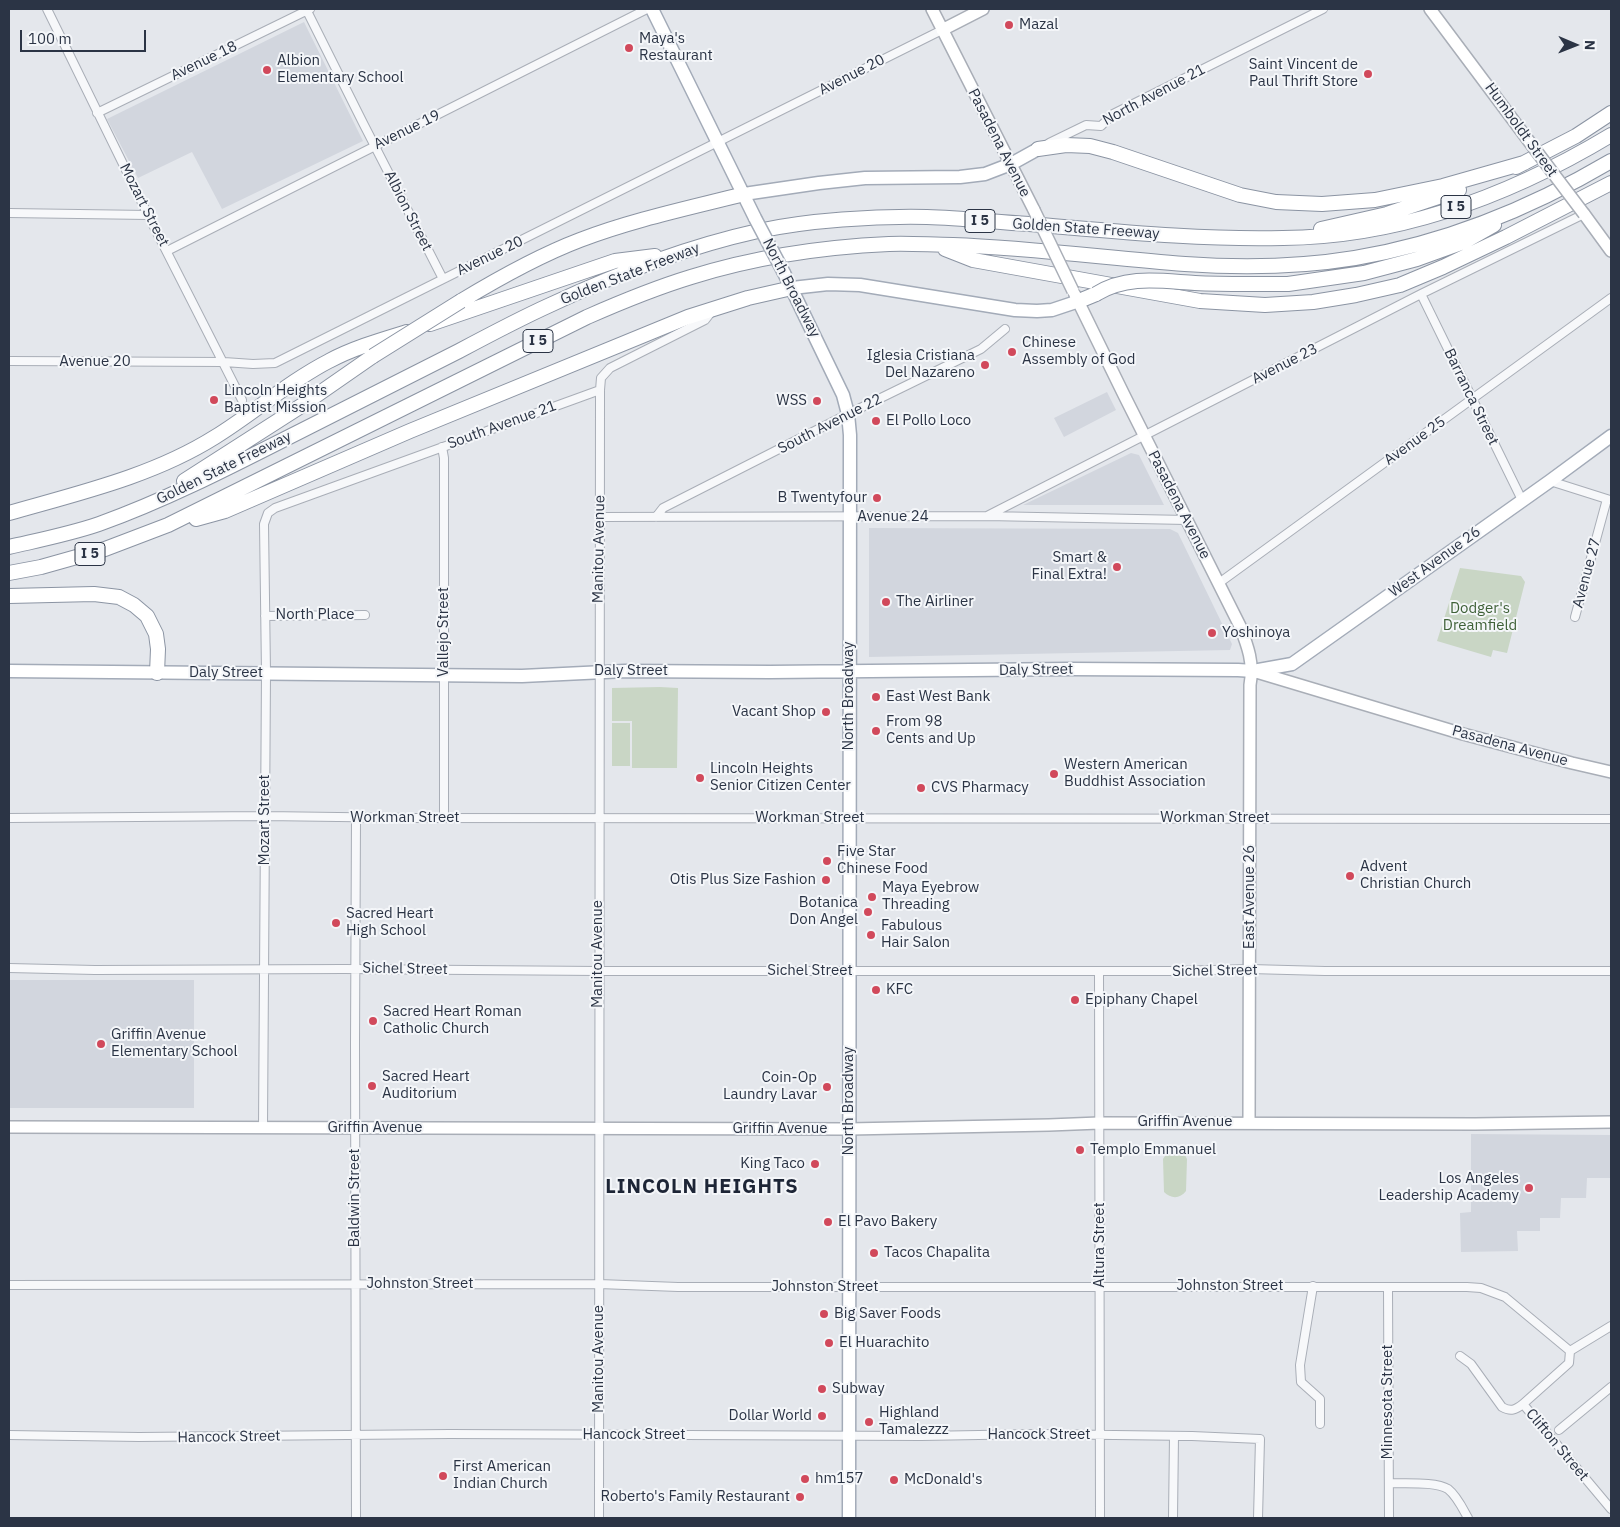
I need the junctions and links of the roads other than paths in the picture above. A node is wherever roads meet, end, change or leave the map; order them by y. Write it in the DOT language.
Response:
graph roads {
  1 [pos="47,9"];
  2 [pos="308,9"];
  3 [pos="647,9"];
  4 [pos="652,9"];
  5 [pos="932,9"];
  6 [pos="983,9"];
  7 [pos="1430,9"];
  8 [pos="1318,10"];
  9 [pos="942,30"];
  10 [pos="97,113"];
  11 [pos="1611,113"];
  12 [pos="1611,135"];
  13 [pos="718,142"];
  14 [pos="375,146"];
  15 [pos="1038,149"];
  16 [pos="1611,161"];
  17 [pos="1524,163"];
  18 [pos="1011,164"];
  19 [pos="1611,183"];
  20 [pos="744,194"];
  21 [pos="1530,203"];
  22 [pos="9,213"];
  23 [pos="1584,214"];
  24 [pos="148,215"];
  25 [pos="1287,238"];
  26 [pos="935,245"];
  27 [pos="167,251"];
  28 [pos="1611,251"];
  29 [pos="676,254"];
  30 [pos="443,279"];
  31 [pos="792,288"];
  32 [pos="1421,294"];
  33 [pos="1076,296"];
  34 [pos="1611,298"];
  35 [pos="714,309"];
  36 [pos="1005,330"];
  37 [pos="9,361"];
  38 [pos="224,362"];
  39 [pos="600,390"];
  40 [pos="242,400"];
  41 [pos="1472,400"];
  42 [pos="848,414"];
  43 [pos="1144,436"];
  44 [pos="1611,436"];
  45 [pos="442,447"];
  46 [pos="1550,481"];
  47 [pos="160,499"];
  48 [pos="1609,499"];
  49 [pos="1522,500"];
  50 [pos="9,513"];
  51 [pos="268,513"];
  52 [pos="987,516"];
  53 [pos="600,517"];
  54 [pos="656,517"];
  55 [pos="849,517"];
  56 [pos="1187,520"];
  57 [pos="168,526"];
  58 [pos="9,546"];
  59 [pos="9,573"];
  60 [pos="1219,583"];
  61 [pos="9,596"];
  62 [pos="365,615"];
  63 [pos="266,616"];
  64 [pos="1575,618"];
  65 [pos="9,671"];
  66 [pos="598,671"];
  67 [pos="1253,671"];
  68 [pos="849,672"];
  69 [pos="157,673"];
  70 [pos="266,673"];
  71 [pos="444,676"];
  72 [pos="1611,772"];
  73 [pos="265,816"];
  74 [pos="9,818"];
  75 [pos="356,818"];
  76 [pos="444,818"];
  77 [pos="599,818"];
  78 [pos="849,818"];
  79 [pos="1250,818"];
  80 [pos="1611,819"];
  81 [pos="9,968"];
  82 [pos="265,969"];
  83 [pos="355,969"];
  84 [pos="1250,969"];
  85 [pos="849,971"];
  86 [pos="1099,971"];
  87 [pos="1611,971"];
  88 [pos="598,972"];
  89 [pos="1249,1122"];
  90 [pos="1611,1122"];
  91 [pos="1099,1123"];
  92 [pos="9,1126"];
  93 [pos="264,1128"];
  94 [pos="355,1129"];
  95 [pos="598,1129"];
  96 [pos="849,1129"];
  97 [pos="356,1284"];
  98 [pos="599,1284"];
  99 [pos="9,1285"];
  100 [pos="1314,1286"];
  101 [pos="849,1287"];
  102 [pos="1100,1287"];
  103 [pos="1388,1287"];
  104 [pos="1611,1326"];
  105 [pos="1570,1352"];
  106 [pos="1460,1356"];
  107 [pos="1611,1387"];
  108 [pos="1523,1404"];
  109 [pos="1320,1424"];
  110 [pos="1559,1430"];
  111 [pos="9,1435"];
  112 [pos="357,1435"];
  113 [pos="599,1435"];
  114 [pos="850,1435"];
  115 [pos="1100,1435"];
  116 [pos="1174,1436"];
  117 [pos="1389,1484"];
  118 [pos="1611,1509"];
  119 [pos="356,1518"];
  120 [pos="599,1518"];
  121 [pos="849,1518"];
  122 [pos="1100,1518"];
  123 [pos="1173,1518"];
  124 [pos="1258,1518"];
  125 [pos="1389,1518"];
  126 [pos="1468,1518"];
  1 -- 10 [label="street, Mozart Street"];
  2 -- 10 [label="street, Avenue 18"];
  2 -- 14 [label="street, Albion Street"];
  3 -- 14 [label="street, Avenue 19"];
  4 -- 13 [label="main road, North Broadway"];
  5 -- 9 [label="main road, Pasadena Avenue"];
  6 -- 9 [label="main road"];
  7 -- 23 [label="main road, Humboldt Street, bridge"];
  8 -- 15 [label="street, North Avenue 21"];
  9 -- 13 [label="street, Avenue 20"];
  9 -- 18 [label="main road, Pasadena Avenue"];
  10 -- 24 [label="street, Mozart Street"];
  11 -- 17 [label="highway"];
  12 -- 25 [label="highway, Golden State Freeway / I 5"];
  13 -- 20 [label="main road, North Broadway"];
  13 -- 30 [label="street, Avenue 20"];
  14 -- 27 [label="street, Avenue 19"];
  14 -- 30 [label="street, Albion Street"];
  15 -- 17 [label="highway"];
  15 -- 18 [label="main road, North Avenue 21"];
  16 -- 21 [label="highway, Golden State Freeway / I 5"];
  17 -- 25 [label="highway"];
  18 -- 20 [label="main road, North Avenue 21"];
  18 -- 33 [label="main road, Pasadena Avenue, bridge"];
  19 -- 26 [label="highway"];
  20 -- 31 [label="main road, North Broadway, bridge"];
  20 -- 47 [label="highway, bridge"];
  21 -- 26 [label="highway, Golden State Freeway / I 5"];
  21 -- 33 [label="highway, bridge"];
  22 -- 24 [label="street"];
  23 -- 28 [label="main road, Humboldt Street"];
  23 -- 32 [label="street, Avenue 23"];
  24 -- 27 [label="street, Mozart Street"];
  25 -- 29 [label="highway, Golden State Freeway / I 5"];
  26 -- 57 [label="highway, Golden State Freeway / I 5"];
  27 -- 38 [label="street, Mozart Street"];
  29 -- 47 [label="highway, Golden State Freeway / I 5"];
  29 -- 50 [label="highway"];
  30 -- 38 [label="street, Avenue 20"];
  31 -- 33 [label="main road"];
  31 -- 35 [label="highway"];
  31 -- 42 [label="main road, North Broadway"];
  32 -- 41 [label="street, Barranca Street"];
  32 -- 43 [label="street, Avenue 23"];
  33 -- 43 [label="main road, Pasadena Avenue"];
  34 -- 41 [label="street, Avenue 25"];
  35 -- 39 [label="street"];
  35 -- 57 [label="highway"];
  36 -- 42 [label="street, South Avenue 22"];
  37 -- 38 [label="street, Avenue 20"];
  38 -- 40 [label="street, Mozart Street"];
  39 -- 45 [label="street, South Avenue 21"];
  39 -- 53 [label="street, Manitou Avenue"];
  41 -- 49 [label="street, Barranca Street"];
  41 -- 60 [label="street, Avenue 25"];
  42 -- 54 [label="street, South Avenue 22"];
  42 -- 55 [label="main road, North Broadway"];
  43 -- 52 [label="street, Avenue 23"];
  43 -- 56 [label="main road, Pasadena Avenue"];
  44 -- 46 [label="main road, West Avenue 26"];
  45 -- 51 [label="street, South Avenue 21"];
  45 -- 71 [label="street, Vallejo Street"];
  46 -- 48 [label="street"];
  46 -- 49 [label="main road, West Avenue 26"];
  47 -- 58 [label="highway, Golden State Freeway / I 5"];
  48 -- 64 [label="street, Avenue 27"];
  49 -- 67 [label="main road, West Avenue 26"];
  51 -- 63 [label="street, Mozart Street"];
  52 -- 55 [label="street, Avenue 24"];
  52 -- 56 [label="street, Avenue 24"];
  53 -- 54 [label="street, Avenue 24"];
  53 -- 66 [label="street, Manitou Avenue"];
  54 -- 55 [label="street, Avenue 24"];
  55 -- 68 [label="main road, North Broadway"];
  56 -- 60 [label="main road, Pasadena Avenue"];
  57 -- 59 [label="highway, Golden State Freeway / I 5"];
  60 -- 67 [label="main road, Pasadena Avenue"];
  61 -- 69 [label="highway"];
  62 -- 63 [label="street, North Place"];
  63 -- 70 [label="street, Mozart Street"];
  65 -- 69 [label="main road, Daly Street"];
  66 -- 68 [label="main road, Daly Street"];
  66 -- 71 [label="main road, Daly Street"];
  66 -- 77 [label="street, Manitou Avenue"];
  67 -- 68 [label="main road, Daly Street"];
  67 -- 72 [label="main road, Pasadena Avenue"];
  67 -- 79 [label="main road, East Avenue 26"];
  68 -- 78 [label="main road, North Broadway"];
  69 -- 70 [label="main road, Daly Street"];
  70 -- 71 [label="main road, Daly Street"];
  70 -- 73 [label="street, Mozart Street"];
  71 -- 76 [label="street, Vallejo Street"];
  73 -- 74 [label="street, Workman Street"];
  73 -- 75 [label="street, Workman Street"];
  73 -- 82 [label="street, Mozart Street"];
  75 -- 76 [label="street, Workman Street"];
  75 -- 83 [label="street, Baldwin Street"];
  76 -- 77 [label="street, Workman Street"];
  77 -- 78 [label="street, Workman Street"];
  77 -- 88 [label="street, Manitou Avenue"];
  78 -- 79 [label="street, Workman Street"];
  78 -- 85 [label="main road, North Broadway"];
  79 -- 80 [label="street, Workman Street"];
  79 -- 84 [label="main road, East Avenue 26"];
  81 -- 82 [label="street, Sichel Street"];
  82 -- 83 [label="street, Sichel Street"];
  82 -- 93 [label="street, Mozart Street"];
  83 -- 88 [label="street, Sichel Street"];
  83 -- 94 [label="street, Baldwin Street"];
  84 -- 86 [label="street, Sichel Street"];
  84 -- 87 [label="street, Sichel Street"];
  84 -- 89 [label="main road, East Avenue 26"];
  85 -- 86 [label="street, Sichel Street"];
  85 -- 88 [label="street, Sichel Street"];
  85 -- 96 [label="main road, North Broadway"];
  86 -- 91 [label="street, Altura Street"];
  88 -- 95 [label="street, Manitou Avenue"];
  89 -- 90 [label="main road, Griffin Avenue"];
  89 -- 91 [label="main road, Griffin Avenue"];
  91 -- 96 [label="main road, Griffin Avenue"];
  91 -- 102 [label="street, Altura Street"];
  92 -- 93 [label="main road, Griffin Avenue"];
  93 -- 94 [label="main road, Griffin Avenue"];
  94 -- 95 [label="main road, Griffin Avenue"];
  94 -- 97 [label="street, Baldwin Street"];
  95 -- 96 [label="main road, Griffin Avenue"];
  95 -- 98 [label="street, Manitou Avenue"];
  96 -- 101 [label="main road, North Broadway"];
  97 -- 98 [label="street, Johnston Street"];
  97 -- 99 [label="street, Johnston Street"];
  97 -- 112 [label="street, Baldwin Street"];
  98 -- 101 [label="street, Johnston Street"];
  98 -- 113 [label="street, Manitou Avenue"];
  100 -- 102 [label="street, Johnston Street"];
  100 -- 103 [label="street, Johnston Street"];
  100 -- 109 [label="street"];
  101 -- 102 [label="street, Johnston Street"];
  101 -- 114 [label="main road, North Broadway"];
  102 -- 115 [label="street, Altura Street"];
  103 -- 105 [label="street, Johnston Street"];
  103 -- 117 [label="street, Minnesota Street"];
  104 -- 105 [label="street"];
  105 -- 108 [label="street"];
  106 -- 108 [label="street, Clifton Street"];
  107 -- 110 [label="street"];
  108 -- 118 [label="street, Clifton Street"];
  111 -- 112 [label="street, Hancock Street"];
  112 -- 113 [label="street, Hancock Street"];
  112 -- 119 [label="street, Baldwin Street"];
  113 -- 114 [label="street, Hancock Street"];
  113 -- 120 [label="street, Manitou Avenue"];
  114 -- 115 [label="street, Hancock Street"];
  114 -- 121 [label="main road, North Broadway"];
  115 -- 116 [label="street, Hancock Street"];
  115 -- 122 [label="street, Altura Street"];
  116 -- 123 [label="street"];
  116 -- 124 [label="street, Hancock Street"];
  117 -- 125 [label="street, Minnesota Street"];
  117 -- 126 [label="street"];
}
